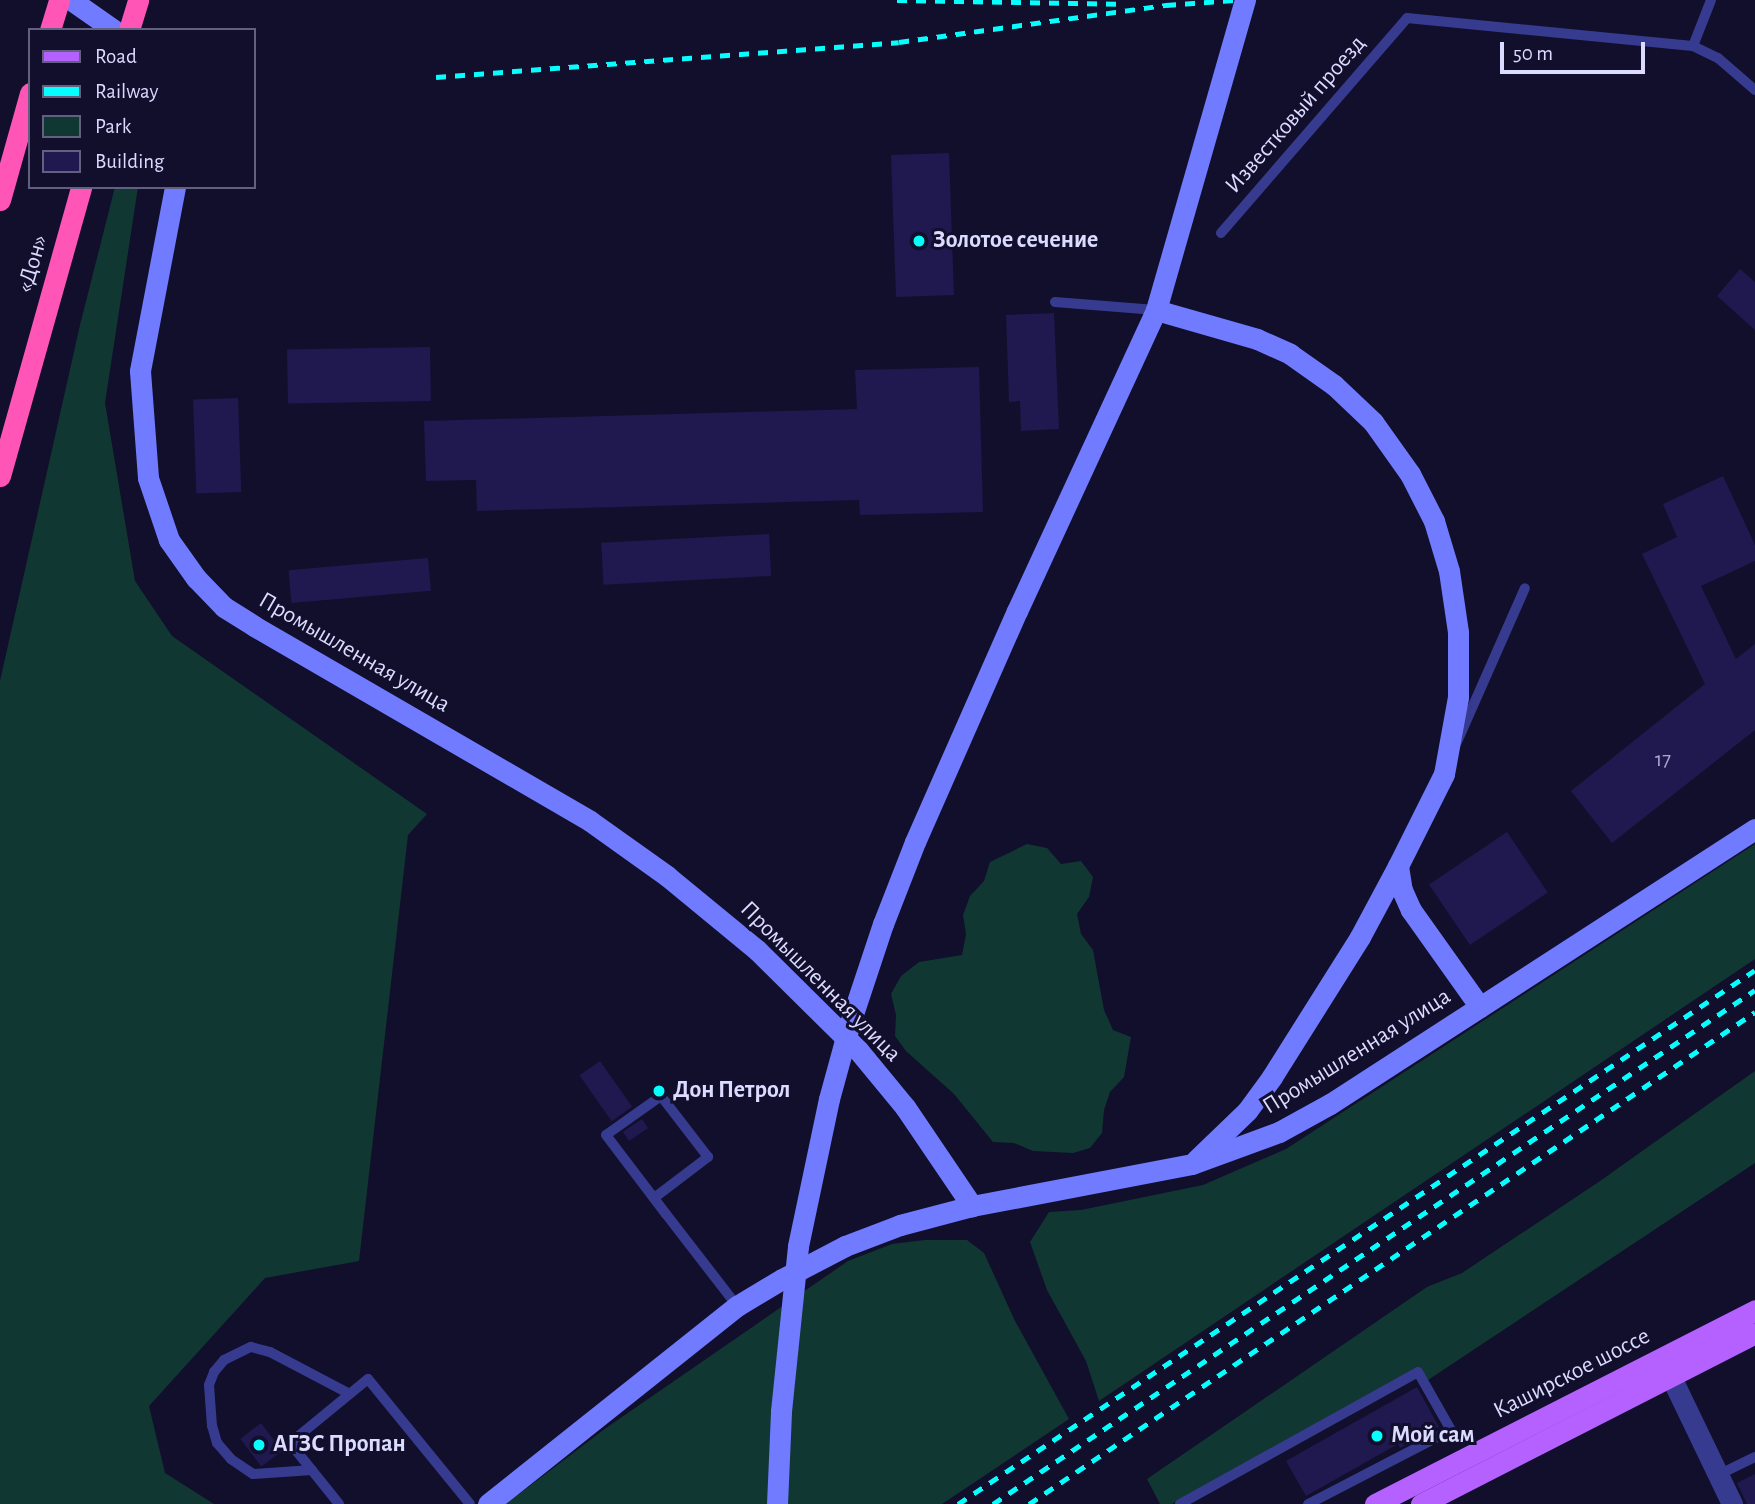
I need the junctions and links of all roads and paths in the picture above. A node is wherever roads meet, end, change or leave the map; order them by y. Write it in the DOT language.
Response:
graph roads {
  1 [pos="59,0"];
  2 [pos="71,0"];
  3 [pos="138,0"];
  4 [pos="1245,0"];
  5 [pos="1711,0"];
  6 [pos="51,28"];
  7 [pos="111,28"];
  8 [pos="130,28"];
  9 [pos="1693,46"];
  10 [pos="1755,90"];
  11 [pos="28,99"];
  12 [pos="81,189"];
  13 [pos="175,189"];
  14 [pos="0,200"];
  15 [pos="1221,233"];
  16 [pos="1055,302"];
  17 [pos="1156,310"];
  18 [pos="0,476"];
  19 [pos="1525,588"];
  20 [pos="1444,774"];
  21 [pos="1755,829"];
  22 [pos="1398,866"];
  23 [pos="1480,1007"];
  24 [pos="1192,1164"];
  25 [pos="654,1198"];
  26 [pos="972,1206"];
  27 [pos="737,1306"];
  28 [pos="1755,1310"];
  29 [pos="1755,1333"];
  30 [pos="1671,1377"];
  31 [pos="350,1394"];
  32 [pos="1755,1457"];
  33 [pos="312,1470"];
  34 [pos="1718,1475"];
  35 [pos="339,1504"];
  36 [pos="470,1504"];
  37 [pos="488,1504"];
  38 [pos="777,1504"];
  39 [pos="1180,1504"];
  40 [pos="1308,1504"];
  41 [pos="1375,1504"];
  42 [pos="1421,1504"];
  43 [pos="1732,1504"];
  1 -- 6 [label="highway"];
  2 -- 7 [label="street"];
  3 -- 8 [label="highway"];
  4 -- 17 [label="street"];
  5 -- 9 [label="lane"];
  9 -- 10 [label="lane, Известковый проезд"];
  9 -- 15 [label="lane, Известковый проезд"];
  11 -- 14 [label="highway"];
  12 -- 18 [label="highway, «Дон»"];
  13 -- 26 [label="street, Промышленная улица"];
  16 -- 17 [label="lane"];
  17 -- 20 [label="street"];
  17 -- 38 [label="street, bridge"];
  19 -- 20 [label="lane"];
  20 -- 22 [label="street"];
  21 -- 23 [label="street, Промышленная улица"];
  22 -- 23 [label="street"];
  22 -- 24 [label="street"];
  23 -- 24 [label="street, Промышленная улица"];
  24 -- 26 [label="street, Промышленная улица"];
  25 -- 25 [label="lane"];
  25 -- 27 [label="lane"];
  26 -- 27 [label="street"];
  27 -- 37 [label="street"];
  28 -- 41 [label="main road, Каширское шоссе"];
  29 -- 30 [label="main road, Каширское шоссе"];
  30 -- 34 [label="street"];
  30 -- 42 [label="main road, Каширское шоссе"];
  31 -- 33 [label="lane"];
  31 -- 33 [label="lane"];
  31 -- 36 [label="lane"];
  32 -- 34 [label="lane"];
  33 -- 35 [label="lane"];
  34 -- 43 [label="street"];
  39 -- 40 [label="lane"];
}
